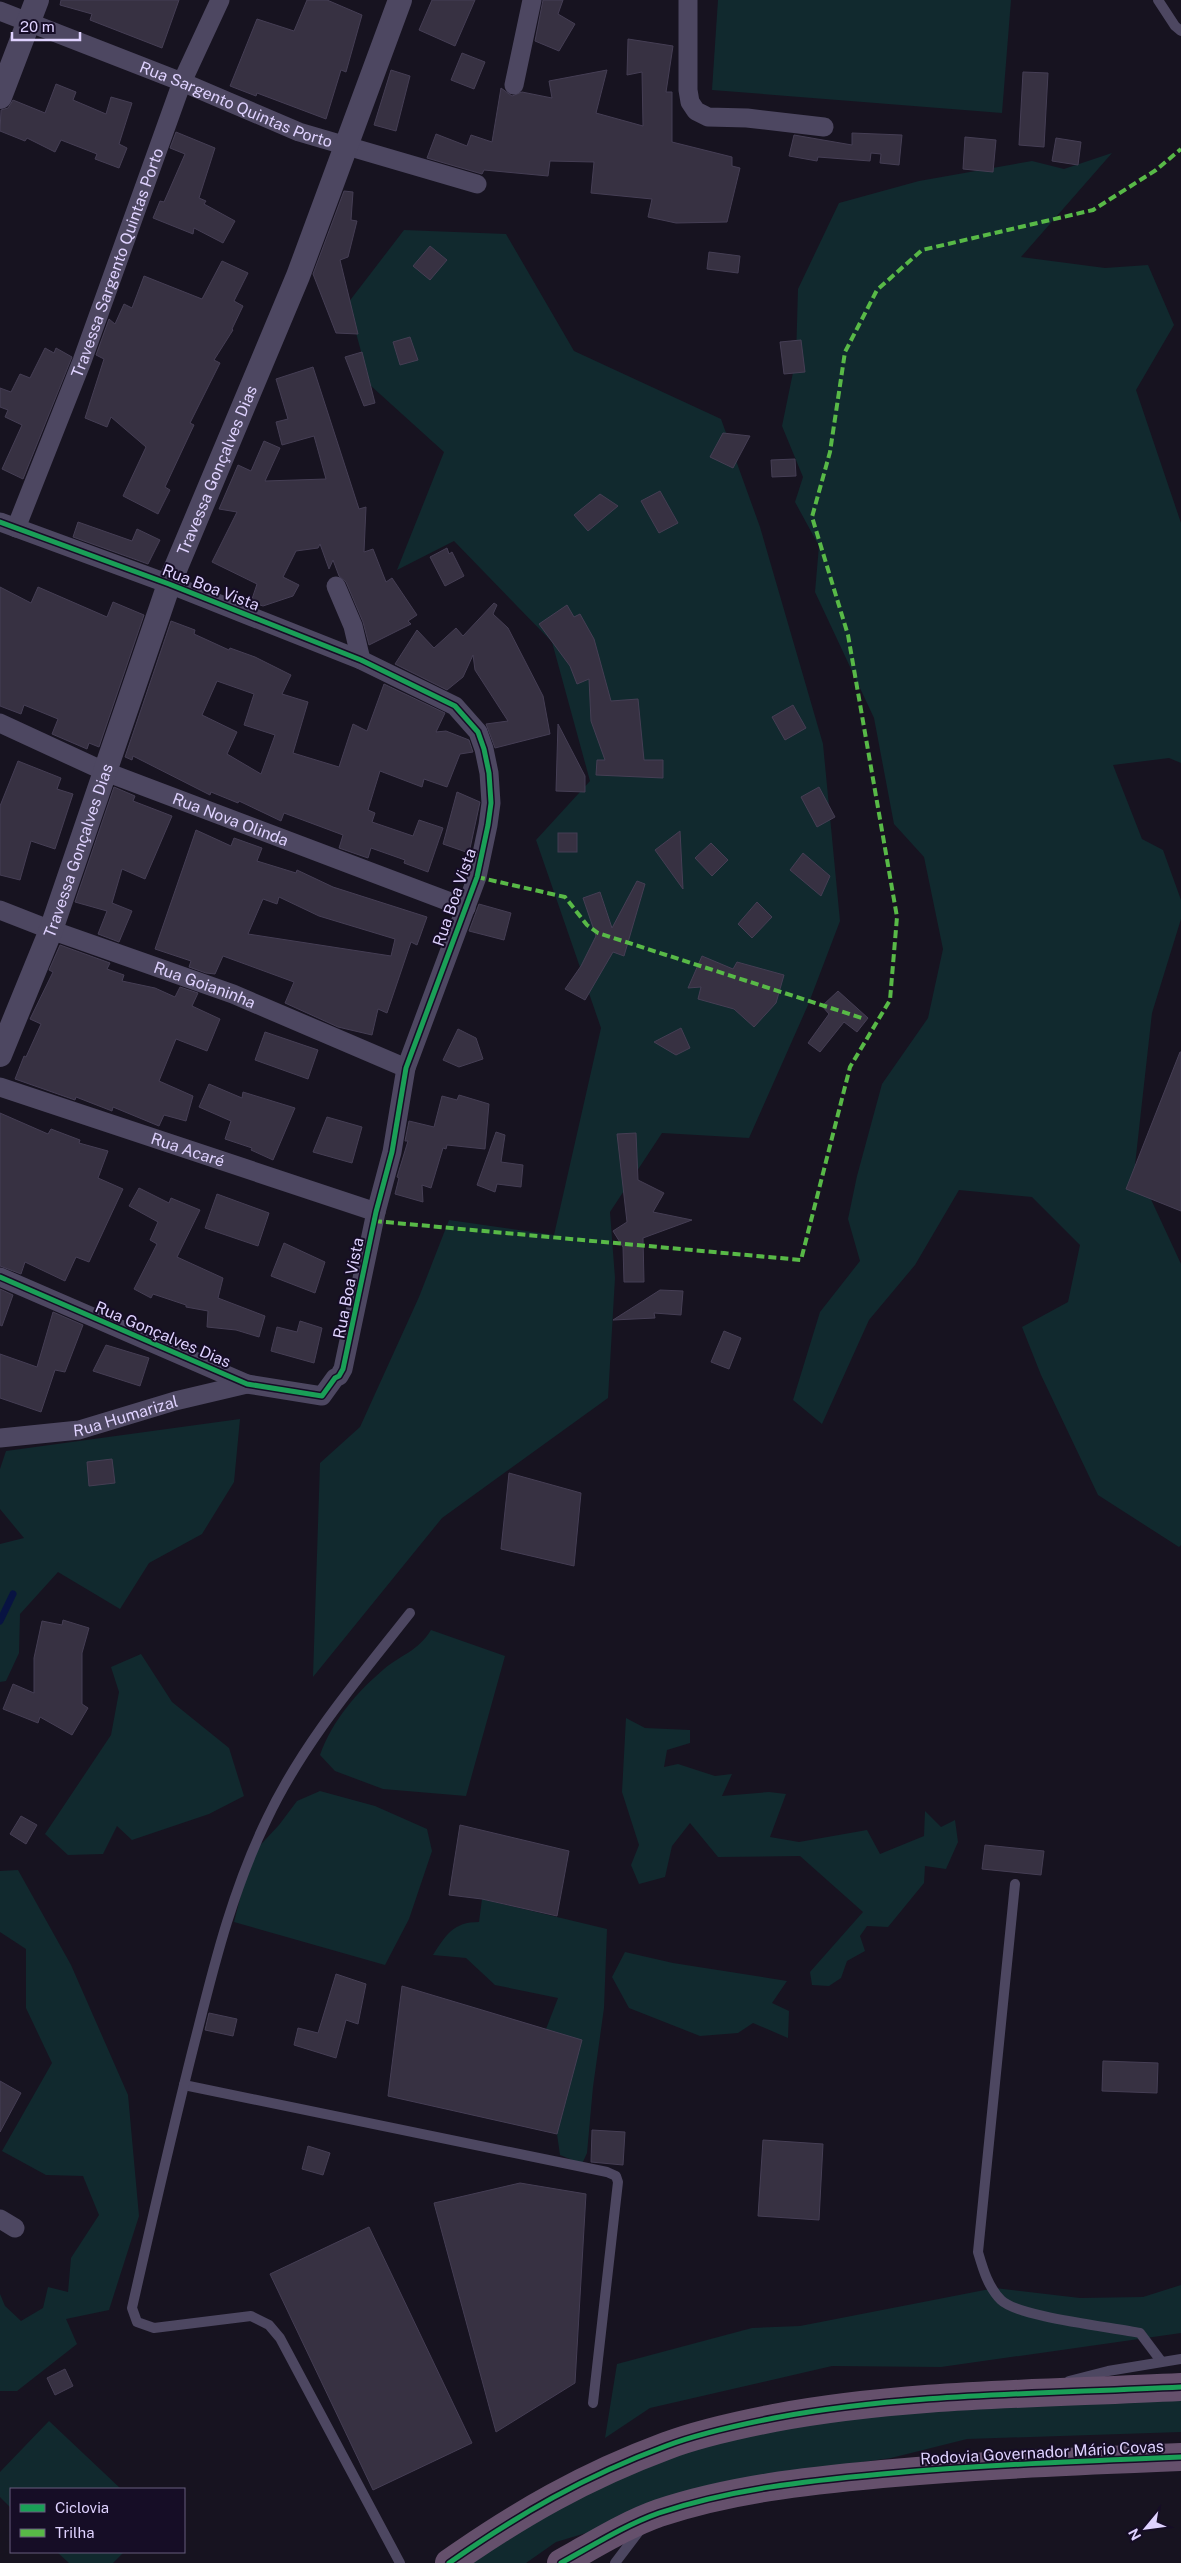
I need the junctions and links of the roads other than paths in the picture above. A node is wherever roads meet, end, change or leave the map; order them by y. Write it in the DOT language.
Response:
graph roads {
  1 [pos="220,0"];
  2 [pos="400,0"];
  3 [pos="532,0"];
  4 [pos="688,0"];
  5 [pos="1158,0"];
  6 [pos="0,11"];
  7 [pos="32,11"];
  8 [pos="1181,31"];
  9 [pos="182,82"];
  10 [pos="514,85"];
  11 [pos="0,97"];
  12 [pos="824,126"];
  13 [pos="346,146"];
  14 [pos="478,184"];
  15 [pos="8,525"];
  16 [pos="169,584"];
  17 [pos="336,586"];
  18 [pos="361,660"];
  19 [pos="0,723"];
  20 [pos="106,772"];
  21 [pos="466,908"];
  22 [pos="0,910"];
  23 [pos="51,930"];
  24 [pos="0,1055"];
  25 [pos="406,1068"];
  26 [pos="0,1087"];
  27 [pos="376,1212"];
  28 [pos="0,1277"];
  29 [pos="247,1384"];
  30 [pos="322,1396"];
  31 [pos="0,1438"];
  32 [pos="410,1613"];
  33 [pos="1015,1884"];
  34 [pos="184,2085"];
  35 [pos="1181,2360"];
  36 [pos="1161,2362"];
  37 [pos="1181,2387"];
  38 [pos="1022,2393"];
  39 [pos="593,2403"];
  40 [pos="1181,2457"];
  41 [pos="657,2514"];
  42 [pos="400,2563"];
  43 [pos="449,2563"];
  44 [pos="561,2563"];
  45 [pos="614,2563"];
  1 -- 9 [label="street, Travessa Sargento Quintas Porto"];
  2 -- 13 [label="street, Travessa Gonçalves Dias"];
  3 -- 10 [label="street"];
  4 -- 12 [label="street"];
  5 -- 8 [label="lane"];
  6 -- 7 [label="street, Rua Sargento Quintas Porto"];
  7 -- 9 [label="street, Rua Sargento Quintas Porto"];
  7 -- 11 [label="street"];
  9 -- 13 [label="street, Rua Sargento Quintas Porto"];
  9 -- 15 [label="street, Travessa Sargento Quintas Porto"];
  13 -- 14 [label="street, Rua Sargento Quintas Porto"];
  13 -- 16 [label="street, Travessa Gonçalves Dias"];
  15 -- 16 [label="street, Rua Boa Vista"];
  16 -- 18 [label="street, Rua Boa Vista"];
  16 -- 20 [label="street, Travessa Gonçalves Dias"];
  17 -- 18 [label="street"];
  18 -- 21 [label="street, Rua Boa Vista"];
  19 -- 20 [label="street, Rua Nova Olinda"];
  20 -- 21 [label="street, Rua Nova Olinda"];
  20 -- 23 [label="street, Travessa Gonçalves Dias"];
  21 -- 25 [label="street, Rua Boa Vista"];
  22 -- 23 [label="street, Rua Goianinha"];
  23 -- 24 [label="street, Travessa Gonçalves Dias"];
  23 -- 25 [label="street, Rua Goianinha"];
  25 -- 27 [label="street, Rua Boa Vista"];
  26 -- 27 [label="street, Rua Acaré"];
  27 -- 30 [label="street, Rua Boa Vista"];
  28 -- 29 [label="street, Rua Gonçalves Dias"];
  29 -- 30 [label="street, Rua Gonçalves Dias"];
  29 -- 31 [label="street, Rua Humarizal"];
  32 -- 34 [label="lane"];
  33 -- 36 [label="lane"];
  34 -- 39 [label="lane"];
  34 -- 42 [label="lane"];
  35 -- 36 [label="lane"];
  36 -- 38 [label="lane"];
  37 -- 38 [label="highway"];
  38 -- 43 [label="highway"];
  40 -- 41 [label="highway, Rodovia Governador Mário Covas"];
  41 -- 44 [label="highway, Rodovia Governador Mário Covas"];
  41 -- 45 [label="lane"];
}
